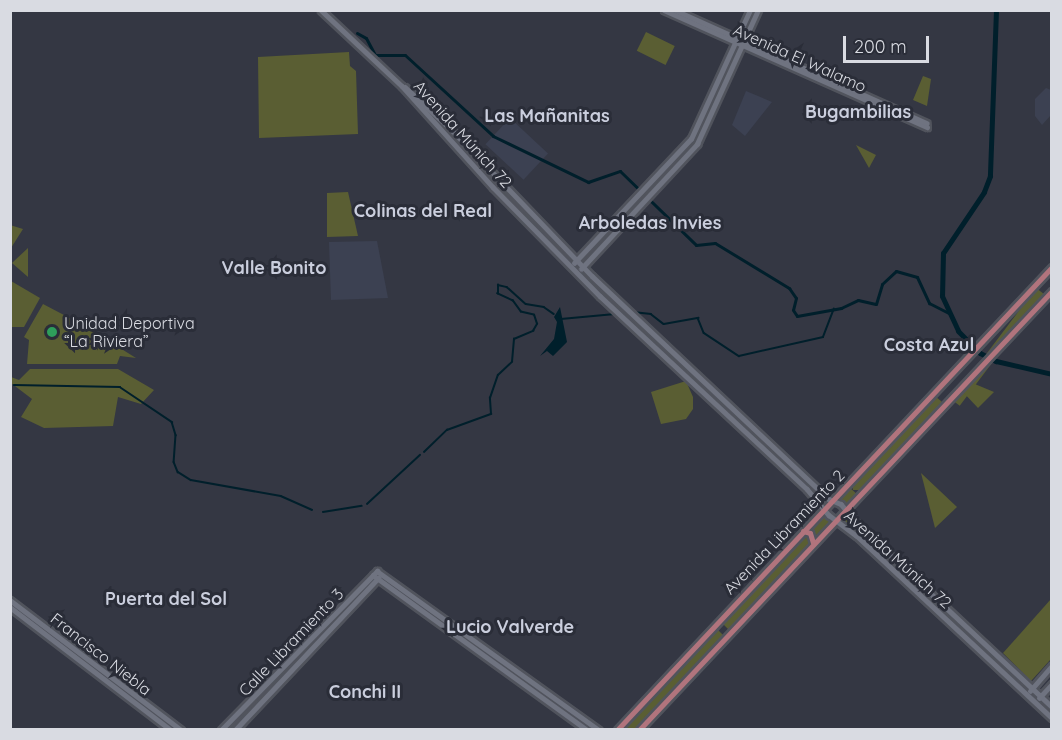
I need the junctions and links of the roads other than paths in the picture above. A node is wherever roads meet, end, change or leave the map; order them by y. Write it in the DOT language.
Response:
graph roads {
  1 [pos="321,10"];
  2 [pos="664,10"];
  3 [pos="675,10"];
  4 [pos="750,10"];
  5 [pos="758,10"];
  6 [pos="736,41"];
  7 [pos="743,44"];
  8 [pos="402,86"];
  9 [pos="927,125"];
  10 [pos="453,131"];
  11 [pos="450,139"];
  12 [pos="576,261"];
  13 [pos="571,267"];
  14 [pos="583,267"];
  15 [pos="1052,267"];
  16 [pos="577,273"];
  17 [pos="1052,291"];
  18 [pos="631,314"];
  19 [pos="628,322"];
  20 [pos="640,322"];
  21 [pos="850,483"];
  22 [pos="861,492"];
  23 [pos="832,501"];
  24 [pos="825,507"];
  25 [pos="844,511"];
  26 [pos="837,518"];
  27 [pos="803,531"];
  28 [pos="813,543"];
  29 [pos="377,574"];
  30 [pos="10,600"];
  31 [pos="10,607"];
  32 [pos="34,621"];
  33 [pos="1052,666"];
  34 [pos="1052,684"];
  35 [pos="1032,689"];
  36 [pos="1028,694"];
  37 [pos="1040,697"];
  38 [pos="1035,702"];
  39 [pos="1052,708"];
  40 [pos="148,709"];
  41 [pos="1052,718"];
  42 [pos="171,729"];
  43 [pos="181,729"];
  44 [pos="221,729"];
  45 [pos="235,729"];
  46 [pos="587,729"];
  47 [pos="599,729"];
  48 [pos="616,729"];
  49 [pos="639,729"];
  1 -- 8 [label="main road"];
  2 -- 6 [label="main road, Avenida El Walamo"];
  3 -- 6 [label="main road, Avenida El Walamo"];
  4 -- 6 [label="main road"];
  5 -- 7 [label="main road"];
  6 -- 7 [label="main road, Avenida El Walamo"];
  6 -- 12 [label="main road"];
  7 -- 9 [label="main road, Avenida El Walamo"];
  7 -- 14 [label="main road"];
  8 -- 10 [label="main road, Avenida Múnich 72"];
  8 -- 11 [label="main road, Avenida Múnich 72"];
  10 -- 11 [label="main road"];
  10 -- 12 [label="main road, Avenida Múnich 72"];
  11 -- 13 [label="main road, Avenida Múnich 72"];
  12 -- 13 [label="main road"];
  12 -- 14 [label="main road, Avenida Múnich 72"];
  13 -- 16 [label="main road, Avenida Múnich 72"];
  14 -- 16 [label="main road"];
  14 -- 18 [label="main road, Avenida Múnich 72"];
  15 -- 21 [label="main road, Avenida Libramiento 2"];
  16 -- 19 [label="main road, Avenida Múnich 72"];
  17 -- 22 [label="main road, Avenida Libramiento 2"];
  18 -- 19 [label="main road"];
  18 -- 20 [label="main road, Avenida Múnich 72"];
  19 -- 20 [label="main road"];
  19 -- 24 [label="main road, Avenida Múnich 72"];
  20 -- 23 [label="main road, Avenida Múnich 72"];
  21 -- 22 [label="main road"];
  21 -- 23 [label="main road, Avenida Libramiento 2"];
  22 -- 25 [label="main road, Avenida Libramiento 2"];
  23 -- 24 [label="main road, Avenida Libramiento 2"];
  23 -- 25 [label="main road, Avenida Múnich 72"];
  24 -- 26 [label="main road, Avenida Múnich 72"];
  24 -- 27 [label="main road, Avenida Libramiento 2"];
  25 -- 26 [label="main road, Avenida Libramiento 2"];
  25 -- 35 [label="main road, Avenida Múnich 72"];
  26 -- 28 [label="main road, Avenida Libramiento 2"];
  26 -- 36 [label="main road, Avenida Múnich 72"];
  27 -- 28 [label="main road"];
  27 -- 48 [label="main road, Avenida Libramiento 2"];
  28 -- 49 [label="main road, Avenida Libramiento 2"];
  29 -- 44 [label="main road, Calle Libramiento 3"];
  29 -- 45 [label="main road, Calle Libramiento 3"];
  29 -- 46 [label="main road"];
  29 -- 47 [label="main road"];
  30 -- 32 [label="main road"];
  31 -- 32 [label="main road"];
  32 -- 40 [label="main road, Francisco Niebla"];
  33 -- 35 [label="main road"];
  34 -- 37 [label="main road"];
  35 -- 36 [label="main road"];
  35 -- 37 [label="main road, Avenida Múnich 72"];
  36 -- 38 [label="main road, Avenida Múnich 72"];
  37 -- 38 [label="main road"];
  37 -- 39 [label="main road, Avenida Múnich 72"];
  38 -- 41 [label="main road, Avenida Múnich 72"];
  40 -- 42 [label="main road"];
  40 -- 43 [label="main road"];
}
